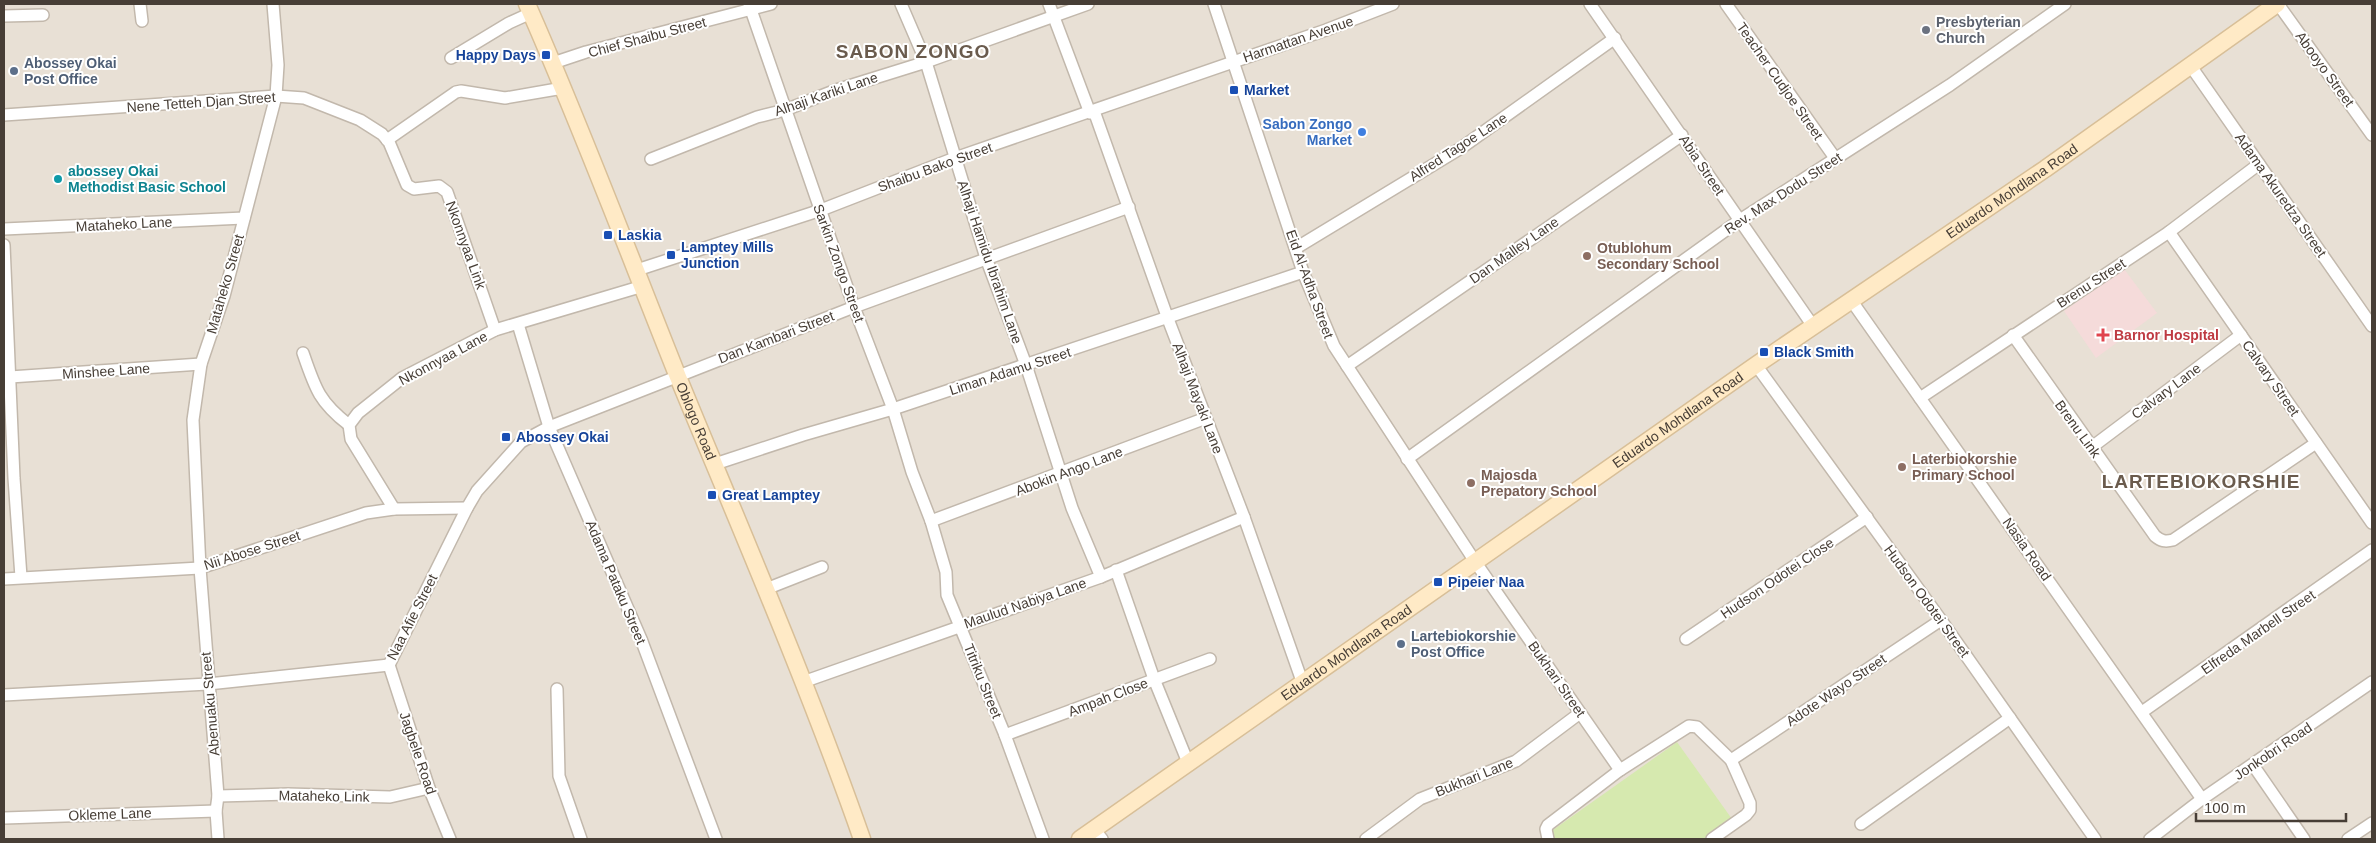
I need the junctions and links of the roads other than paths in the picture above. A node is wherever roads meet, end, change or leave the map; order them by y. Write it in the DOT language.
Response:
graph roads {
  1 [pos="140,4"];
  2 [pos="273,4"];
  3 [pos="771,4"];
  4 [pos="901,4"];
  5 [pos="1049,4"];
  6 [pos="1088,4"];
  7 [pos="1214,4"];
  8 [pos="1393,4"];
  9 [pos="1590,4"];
  10 [pos="1726,4"];
  11 [pos="2065,4"];
  12 [pos="2277,4"];
  13 [pos="750,7"];
  14 [pos="529,9"];
  15 [pos="43,15"];
  16 [pos="4,16"];
  17 [pos="1054,16"];
  18 [pos="142,21"];
  19 [pos="1615,38"];
  20 [pos="451,58"];
  21 [pos="926,62"];
  22 [pos="1232,62"];
  23 [pos="553,64"];
  24 [pos="2190,65"];
  25 [pos="563,88"];
  26 [pos="276,96"];
  27 [pos="785,110"];
  28 [pos="1092,112"];
  29 [pos="4,115"];
  30 [pos="1682,135"];
  31 [pos="2372,135"];
  32 [pos="387,140"];
  33 [pos="955,158"];
  34 [pos="1835,158"];
  35 [pos="651,159"];
  36 [pos="2260,164"];
  37 [pos="1129,207"];
  38 [pos="820,210"];
  39 [pos="244,218"];
  40 [pos="1740,220"];
  41 [pos="4,229"];
  42 [pos="2169,232"];
  43 [pos="4,245"];
  44 [pos="1296,248"];
  45 [pos="986,258"];
  46 [pos="637,270"];
  47 [pos="1304,272"];
  48 [pos="643,286"];
  49 [pos="1851,300"];
  50 [pos="854,307"];
  51 [pos="1168,319"];
  52 [pos="518,324"];
  53 [pos="1813,326"];
  54 [pos="2372,326"];
  55 [pos="495,330"];
  56 [pos="2012,334"];
  57 [pos="2241,335"];
  58 [pos="6,340"];
  59 [pos="303,353"];
  60 [pos="202,364"];
  61 [pos="1026,365"];
  62 [pos="1756,365"];
  63 [pos="1347,366"];
  64 [pos="678,375"];
  65 [pos="10,377"];
  66 [pos="1920,398"];
  67 [pos="893,409"];
  68 [pos="1206,418"];
  69 [pos="350,425"];
  70 [pos="549,427"];
  71 [pos="2316,443"];
  72 [pos="2092,447"];
  73 [pos="1407,459"];
  74 [pos="715,464"];
  75 [pos="1061,474"];
  76 [pos="9,478"];
  77 [pos="467,508"];
  78 [pos="394,509"];
  79 [pos="1244,517"];
  80 [pos="1867,517"];
  81 [pos="931,522"];
  82 [pos="2372,523"];
  83 [pos="2372,550"];
  84 [pos="1476,563"];
  85 [pos="822,567"];
  86 [pos="200,568"];
  87 [pos="1116,570"];
  88 [pos="21,577"];
  89 [pos="1101,577"];
  90 [pos="4,579"];
  91 [pos="766,589"];
  92 [pos="1942,620"];
  93 [pos="961,626"];
  94 [pos="1686,639"];
  95 [pos="1210,659"];
  96 [pos="389,665"];
  97 [pos="1154,679"];
  98 [pos="803,682"];
  99 [pos="2372,682"];
  100 [pos="208,684"];
  101 [pos="1303,684"];
  102 [pos="557,688"];
  103 [pos="4,695"];
  104 [pos="2142,712"];
  105 [pos="1580,713"];
  106 [pos="2010,718"];
  107 [pos="1005,735"];
  108 [pos="1731,760"];
  109 [pos="1189,765"];
  110 [pos="2253,765"];
  111 [pos="1620,770"];
  112 [pos="429,788"];
  113 [pos="218,796"];
  114 [pos="2202,798"];
  115 [pos="216,810"];
  116 [pos="4,818"];
  117 [pos="2372,823"];
  118 [pos="1861,824"];
  119 [pos="1098,834"];
  120 [pos="218,839"];
  121 [pos="450,839"];
  122 [pos="581,839"];
  123 [pos="716,839"];
  124 [pos="862,839"];
  125 [pos="1043,839"];
  126 [pos="1080,839"];
  127 [pos="1366,839"];
  128 [pos="1548,839"];
  129 [pos="1712,839"];
  130 [pos="2095,839"];
  131 [pos="2151,839"];
  132 [pos="2304,839"];
  133 [pos="2348,839"];
  1 -- 18 [label="street"];
  2 -- 26 [label="street, Mataheko Street"];
  3 -- 13 [label="street, Chief Shaibu Street"];
  4 -- 21 [label="street, Alhaji Hamidu Ibrahim Lane"];
  5 -- 17 [label="street, Alhaji Mayaki Lane"];
  6 -- 17 [label="street, Alhaji Kariki Lane"];
  7 -- 22 [label="street, Eid Al-Adha Street"];
  8 -- 22 [label="street, Harmattan Avenue"];
  9 -- 19 [label="street, Abia Street"];
  10 -- 34 [label="street, Teacher Cudjoe Street"];
  11 -- 34 [label="street, Rev. Max Dodu Street"];
  12 -- 24 [label="main road, Eduardo Mohdlana Road"];
  12 -- 31 [label="street, Abooyo Street"];
  13 -- 23 [label="street, Chief Shaibu Street"];
  13 -- 27 [label="street, Sarkin Zongo Street"];
  14 -- 20 [label="street"];
  14 -- 23 [label="main road, Oblogo Road"];
  15 -- 16 [label="street"];
  17 -- 21 [label="street, Alhaji Kariki Lane"];
  17 -- 28 [label="street, Alhaji Mayaki Lane"];
  19 -- 30 [label="street, Abia Street"];
  19 -- 44 [label="street, Alfred Tagoe Lane"];
  21 -- 27 [label="street, Alhaji Kariki Lane"];
  21 -- 33 [label="street, Alhaji Hamidu Ibrahim Lane"];
  22 -- 28 [label="street, Shaibu Bako Street"];
  22 -- 44 [label="street, Eid Al-Adha Street"];
  23 -- 25 [label="main road, Oblogo Road"];
  24 -- 36 [label="street, Adama Akuredza Street"];
  24 -- 49 [label="main road, Eduardo Mohdlana Road"];
  25 -- 32 [label="street"];
  25 -- 46 [label="main road, Oblogo Road"];
  26 -- 29 [label="street, Nene Tetteh Djan Street"];
  26 -- 32 [label="street, Nene Tetteh Djan Street"];
  26 -- 39 [label="street, Mataheko Street"];
  27 -- 35 [label="street, Alhaji Kariki Lane"];
  27 -- 38 [label="street, Sarkin Zongo Street"];
  28 -- 33 [label="street, Shaibu Bako Street"];
  28 -- 37 [label="street, Alhaji Mayaki Lane"];
  30 -- 40 [label="street, Abia Street"];
  30 -- 63 [label="street, Dan Malley Lane"];
  32 -- 55 [label="street, Nkonnyaa Link"];
  33 -- 38 [label="street, Shaibu Bako Street"];
  33 -- 45 [label="street, Alhaji Hamidu Ibrahim Lane"];
  34 -- 40 [label="street, Rev. Max Dodu Street"];
  36 -- 42 [label="street, Brenu Street"];
  36 -- 54 [label="street, Adama Akuredza Street"];
  37 -- 45 [label="street, Dan Kambari Street"];
  37 -- 51 [label="street, Alhaji Mayaki Lane"];
  38 -- 46 [label="street, Shaibu Bako Street"];
  38 -- 50 [label="street, Sarkin Zongo Street"];
  39 -- 41 [label="street, Mataheko Lane"];
  39 -- 60 [label="street, Mataheko Street"];
  40 -- 53 [label="street, Abia Street"];
  40 -- 73 [label="street, Rev. Max Dodu Street"];
  42 -- 56 [label="street, Brenu Street"];
  42 -- 57 [label="street, Calvary Street"];
  43 -- 58 [label="street"];
  44 -- 47 [label="street, Eid Al-Adha Street"];
  45 -- 50 [label="street, Dan Kambari Street"];
  45 -- 61 [label="street, Alhaji Hamidu Ibrahim Lane"];
  46 -- 48 [label="main road, Oblogo Road"];
  47 -- 51 [label="street, Liman Adamu Street"];
  47 -- 63 [label="street, Eid Al-Adha Street"];
  48 -- 52 [label="street, Nkonnyaa Lane"];
  48 -- 64 [label="main road, Oblogo Road"];
  49 -- 53 [label="main road, Eduardo Mohdlana Road"];
  49 -- 66 [label="street, Nasia Road"];
  50 -- 64 [label="street, Dan Kambari Street"];
  50 -- 67 [label="street, Sarkin Zongo Street"];
  51 -- 61 [label="street, Liman Adamu Street"];
  51 -- 68 [label="street, Alhaji Mayaki Lane"];
  52 -- 55 [label="street, Nkonnyaa Lane"];
  52 -- 70 [label="street, Adama Pataku Street"];
  53 -- 62 [label="main road, Eduardo Mohdlana Road"];
  55 -- 69 [label="street, Nkonnyaa Lane"];
  56 -- 66 [label="street, Brenu Street"];
  56 -- 72 [label="street, Brenu Link"];
  57 -- 71 [label="street, Calvary Street"];
  57 -- 72 [label="street, Calvary Lane"];
  58 -- 65 [label="street"];
  59 -- 69 [label="street"];
  60 -- 65 [label="street, Minshee Lane"];
  60 -- 86 [label="street, Mataheko Street"];
  61 -- 67 [label="street, Liman Adamu Street"];
  61 -- 75 [label="street, Alhaji Hamidu Ibrahim Lane"];
  62 -- 80 [label="street, Hudson Odotei Street"];
  62 -- 84 [label="main road, Eduardo Mohdlana Road"];
  63 -- 73 [label="street, Eid Al-Adha Street"];
  64 -- 70 [label="street, Naa Afie Street"];
  64 -- 74 [label="main road, Oblogo Road"];
  65 -- 76 [label="street"];
  66 -- 104 [label="street, Nasia Road"];
  67 -- 74 [label="street, Liman Adamu Street"];
  67 -- 81 [label="street, Sarkin Zongo Street"];
  68 -- 75 [label="street, Abokin Ango Lane"];
  68 -- 79 [label="street, Alhaji Mayaki Lane"];
  69 -- 78 [label="street"];
  70 -- 77 [label="street, Naa Afie Street"];
  70 -- 123 [label="street, Adama Pataku Street"];
  71 -- 72 [label="street, Brenu Link"];
  71 -- 82 [label="street, Calvary Street"];
  73 -- 84 [label="street, Eid Al-Adha Street"];
  74 -- 91 [label="main road, Oblogo Road"];
  75 -- 81 [label="street, Abokin Ango Lane"];
  75 -- 89 [label="street, Alhaji Hamidu Ibrahim Lane"];
  76 -- 88 [label="street"];
  77 -- 78 [label="street, Nii Abose Street"];
  77 -- 96 [label="street, Naa Afie Street"];
  78 -- 86 [label="street, Nii Abose Street"];
  79 -- 87 [label="street, Maulud Nabiya Lane"];
  79 -- 101 [label="street, Alhaji Mayaki Lane"];
  80 -- 92 [label="street, Hudson Odotei Street"];
  80 -- 94 [label="street, Hudson Odotei Close"];
  81 -- 93 [label="street, Titriku Street"];
  83 -- 104 [label="street, Elfreda Marbell Street"];
  84 -- 101 [label="main road, Eduardo Mohdlana Road"];
  84 -- 105 [label="street, Bukhari Street"];
  85 -- 91 [label="street"];
  86 -- 88 [label="street, Nii Abose Street"];
  86 -- 100 [label="street, Abenuaku Street"];
  87 -- 89 [label="street, Maulud Nabiya Lane"];
  87 -- 97 [label="street"];
  88 -- 90 [label="street, Nii Abose Street"];
  89 -- 93 [label="street, Maulud Nabiya Lane"];
  91 -- 98 [label="main road, Oblogo Road"];
  92 -- 106 [label="street, Hudson Odotei Street"];
  92 -- 108 [label="street, Adote Wayo Street"];
  93 -- 98 [label="street, Maulud Nabiya Lane"];
  93 -- 107 [label="street, Titriku Street"];
  95 -- 97 [label="street, Ampah Close"];
  96 -- 100 [label="street, Naa Afie Street"];
  96 -- 112 [label="street, Jagbele Road"];
  97 -- 107 [label="street, Ampah Close"];
  97 -- 109 [label="street"];
  98 -- 124 [label="main road, Oblogo Road"];
  99 -- 110 [label="street, Jonkobri Road"];
  100 -- 103 [label="street, Naa Afie Street"];
  100 -- 113 [label="street, Abenuaku Street"];
  101 -- 109 [label="main road, Eduardo Mohdlana Road"];
  102 -- 122 [label="street"];
  104 -- 114 [label="street, Nasia Road"];
  105 -- 111 [label="street, Bukhari Street"];
  105 -- 127 [label="street, Bukhari Lane"];
  106 -- 118 [label="street"];
  106 -- 130 [label="street, Hudson Odotei Street"];
  107 -- 125 [label="street, Titriku Street"];
  108 -- 111 [label="street"];
  108 -- 129 [label="street"];
  109 -- 119 [label="main road, Eduardo Mohdlana Road"];
  110 -- 114 [label="street, Jonkobri Road"];
  110 -- 132 [label="street"];
  111 -- 128 [label="street"];
  112 -- 113 [label="street, Mataheko Link"];
  112 -- 121 [label="street, Jagbele Road"];
  113 -- 115 [label="street, Abenuaku Street"];
  114 -- 131 [label="street, Jonkobri Road"];
  115 -- 116 [label="street, Okleme Lane"];
  115 -- 120 [label="street, Abenuaku Street"];
  117 -- 133 [label="street"];
  119 -- 126 [label="main road, Eduardo Mohdlana Road"];
}
